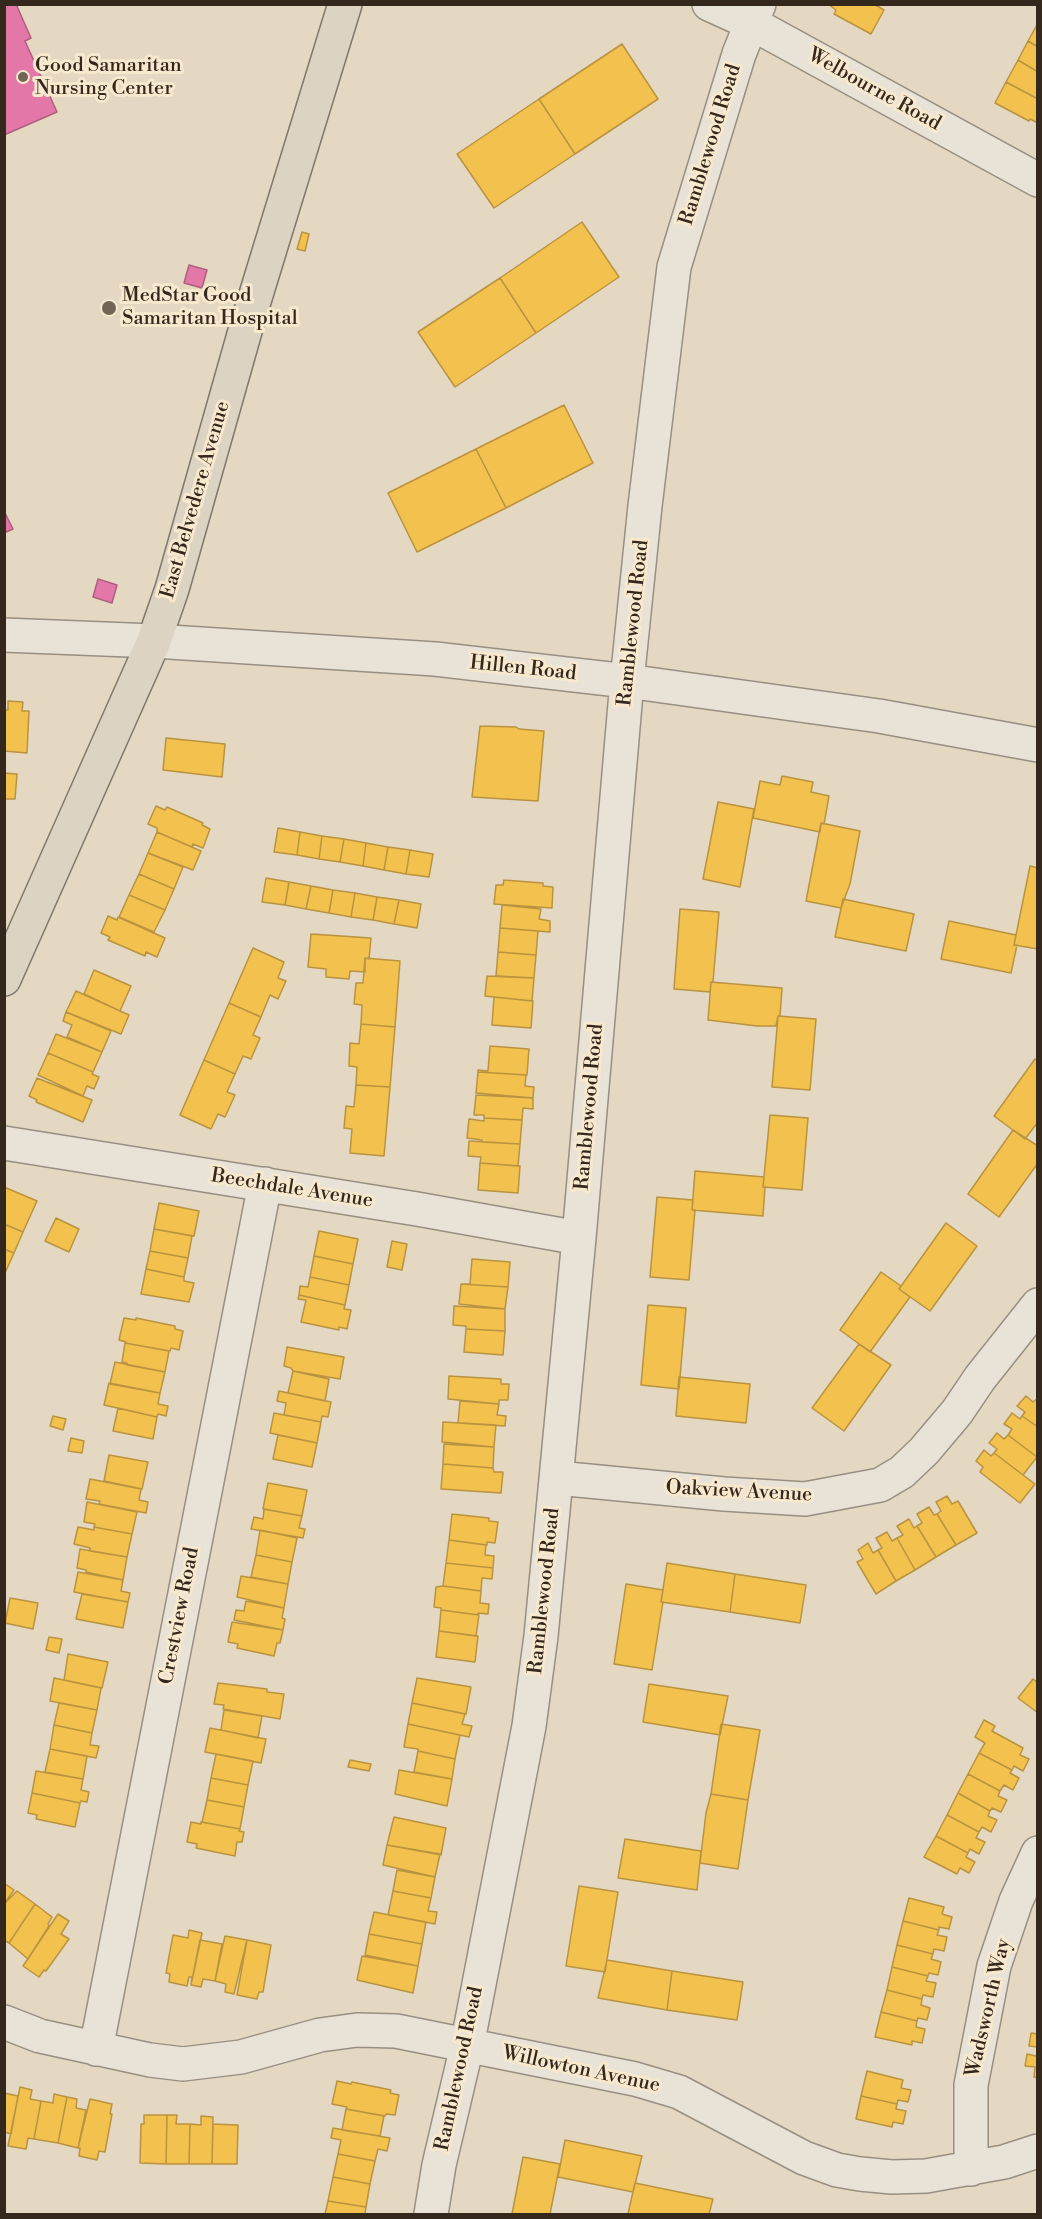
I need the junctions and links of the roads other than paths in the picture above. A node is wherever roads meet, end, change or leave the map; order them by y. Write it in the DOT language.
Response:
graph roads {
  1 [pos="345,4"];
  2 [pos="709,4"];
  3 [pos="755,14"];
  4 [pos="1038,180"];
  5 [pos="4,635"];
  6 [pos="154,642"];
  7 [pos="627,681"];
  8 [pos="1038,745"];
  9 [pos="4,979"];
  10 [pos="4,1143"];
  11 [pos="265,1184"];
  12 [pos="579,1238"];
  13 [pos="1038,1305"];
  14 [pos="557,1478"];
  15 [pos="1038,1852"];
  16 [pos="4,2022"];
  17 [pos="467,2046"];
  18 [pos="96,2049"];
  19 [pos="1038,2151"];
  20 [pos="971,2169"];
  21 [pos="431,2214"];
  1 -- 6 [label="main road, East Belvedere Avenue"];
  2 -- 3 [label="street, Welbourne Road"];
  3 -- 4 [label="street, Welbourne Road"];
  3 -- 7 [label="street, Ramblewood Road"];
  5 -- 6 [label="street, Hillen Road"];
  6 -- 7 [label="street, Hillen Road"];
  6 -- 9 [label="main road, East Belvedere Avenue"];
  7 -- 8 [label="street, Hillen Road"];
  7 -- 12 [label="street, Ramblewood Road"];
  10 -- 11 [label="street, Beechdale Avenue"];
  11 -- 12 [label="street, Beechdale Avenue"];
  11 -- 18 [label="street, Crestview Road"];
  12 -- 14 [label="street, Ramblewood Road"];
  13 -- 14 [label="street, Oakview Avenue"];
  14 -- 17 [label="street, Ramblewood Road"];
  15 -- 20 [label="street, Wadsworth Way"];
  16 -- 18 [label="street, Willowton Avenue"];
  17 -- 18 [label="street, Willowton Avenue"];
  17 -- 20 [label="street, Willowton Avenue"];
  17 -- 21 [label="street, Ramblewood Road"];
  19 -- 20 [label="street, Willowton Avenue"];
}
